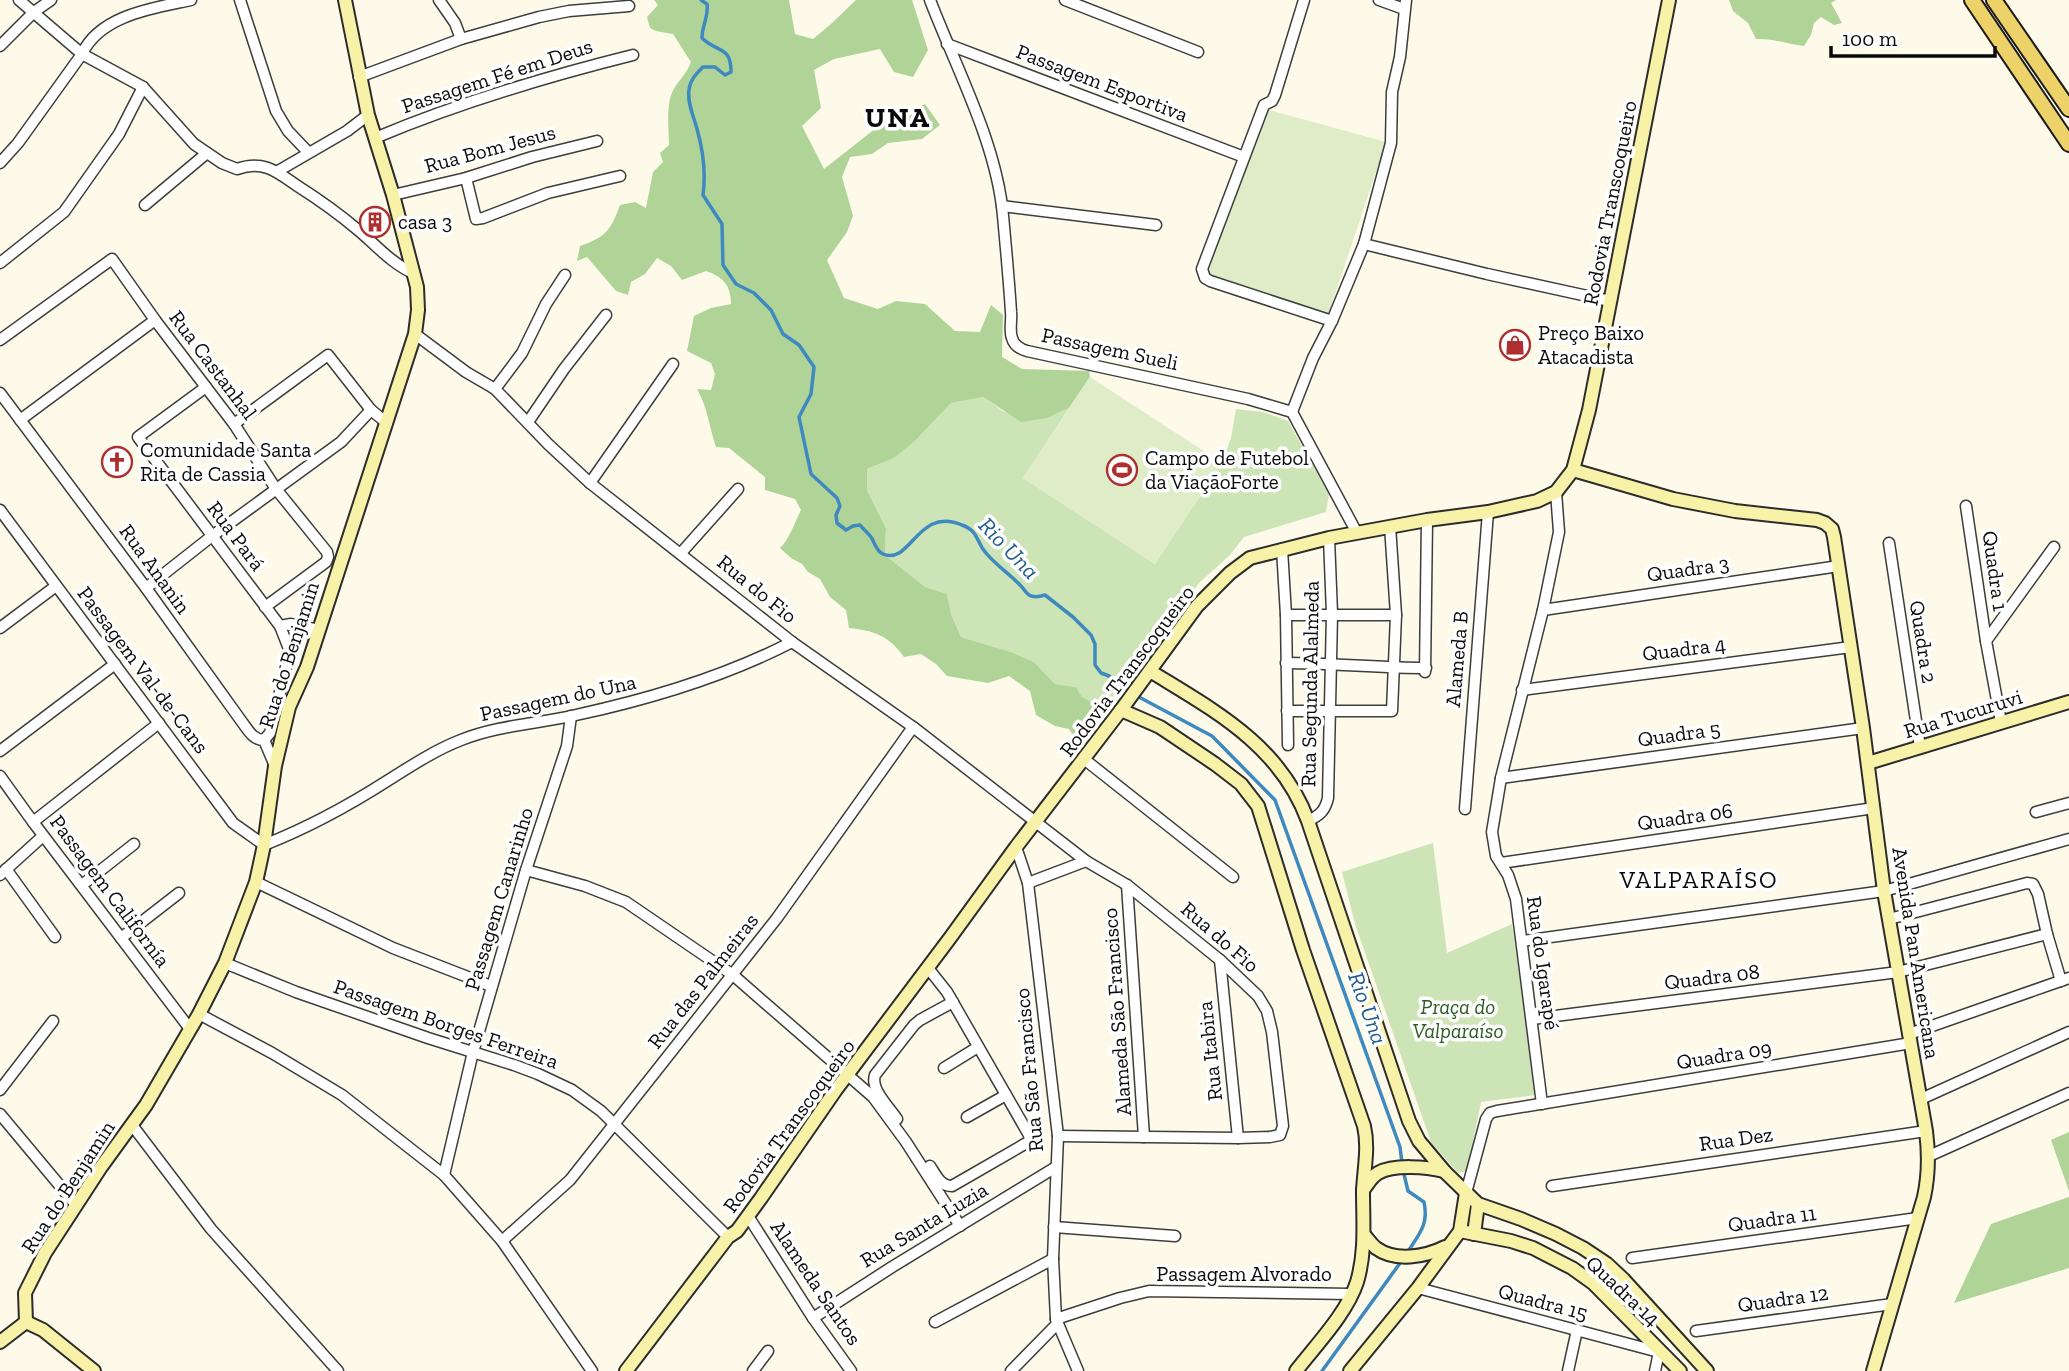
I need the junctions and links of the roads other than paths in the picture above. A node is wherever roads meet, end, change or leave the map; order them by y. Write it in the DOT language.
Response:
graph roads {
  1 [pos="19,0"];
  2 [pos="51,0"];
  3 [pos="191,0"];
  4 [pos="240,0"];
  5 [pos="345,0"];
  6 [pos="439,0"];
  7 [pos="930,0"];
  8 [pos="1065,0"];
  9 [pos="1304,0"];
  10 [pos="1379,0"];
  11 [pos="1669,0"];
  12 [pos="1972,0"];
  13 [pos="1994,0"];
  14 [pos="1405,5"];
  15 [pos="629,6"];
  16 [pos="34,12"];
  17 [pos="461,38"];
  18 [pos="947,44"];
  19 [pos="0,46"];
  20 [pos="1198,51"];
  21 [pos="82,54"];
  22 [pos="633,55"];
  23 [pos="359,78"];
  24 [pos="143,87"];
  25 [pos="2069,109"];
  26 [pos="368,115"];
  27 [pos="375,138"];
  28 [pos="597,141"];
  29 [pos="2069,144"];
  30 [pos="308,152"];
  31 [pos="207,153"];
  32 [pos="1244,157"];
  33 [pos="0,163"];
  34 [pos="278,171"];
  35 [pos="620,176"];
  36 [pos="467,178"];
  37 [pos="394,195"];
  38 [pos="145,205"];
  39 [pos="1002,206"];
  40 [pos="1156,225"];
  41 [pos="1364,244"];
  42 [pos="0,263"];
  43 [pos="413,274"];
  44 [pos="565,275"];
  45 [pos="1610,301"];
  46 [pos="606,316"];
  47 [pos="155,320"];
  48 [pos="1332,321"];
  49 [pos="415,334"];
  50 [pos="0,340"];
  51 [pos="673,364"];
  52 [pos="206,387"];
  53 [pos="495,389"];
  54 [pos="0,393"];
  55 [pos="370,410"];
  56 [pos="1292,412"];
  57 [pos="20,420"];
  58 [pos="528,422"];
  59 [pos="387,423"];
  60 [pos="234,424"];
  61 [pos="1573,470"];
  62 [pos="590,483"];
  63 [pos="276,488"];
  64 [pos="737,489"];
  65 [pos="1556,492"];
  66 [pos="1966,506"];
  67 [pos="0,510"];
  68 [pos="1488,512"];
  69 [pos="1427,520"];
  70 [pos="1390,526"];
  71 [pos="1357,533"];
  72 [pos="212,536"];
  73 [pos="1329,538"];
  74 [pos="1889,542"];
  75 [pos="2054,547"];
  76 [pos="1282,549"];
  77 [pos="681,553"];
  78 [pos="1839,566"];
  79 [pos="56,586"];
  80 [pos="146,587"];
  81 [pos="265,607"];
  82 [pos="1543,610"];
  83 [pos="1332,614"];
  84 [pos="1286,615"];
  85 [pos="1396,615"];
  86 [pos="280,625"];
  87 [pos="0,628"];
  88 [pos="319,630"];
  89 [pos="1986,641"];
  90 [pos="792,642"];
  91 [pos="1851,647"];
  92 [pos="1286,663"];
  93 [pos="1331,663"];
  94 [pos="115,664"];
  95 [pos="1393,668"];
  96 [pos="1147,674"];
  97 [pos="1522,690"];
  98 [pos="2069,702"];
  99 [pos="1124,707"];
  100 [pos="1287,711"];
  101 [pos="1329,711"];
  102 [pos="571,716"];
  103 [pos="2001,722"];
  104 [pos="159,723"];
  105 [pos="913,727"];
  106 [pos="1863,728"];
  107 [pos="264,740"];
  108 [pos="1288,745"];
  109 [pos="1920,747"];
  110 [pos="0,751"];
  111 [pos="1084,759"];
  112 [pos="1868,763"];
  113 [pos="275,766"];
  114 [pos="0,776"];
  115 [pos="1501,778"];
  116 [pos="2069,803"];
  117 [pos="1874,808"];
  118 [pos="1465,809"];
  119 [pos="2036,812"];
  120 [pos="1308,821"];
  121 [pos="33,822"];
  122 [pos="1037,823"];
  123 [pos="43,836"];
  124 [pos="2069,839"];
  125 [pos="134,844"];
  126 [pos="264,845"];
  127 [pos="1016,847"];
  128 [pos="1086,861"];
  129 [pos="1501,863"];
  130 [pos="526,870"];
  131 [pos="3,872"];
  132 [pos="1233,877"];
  133 [pos="256,882"];
  134 [pos="1028,883"];
  135 [pos="82,885"];
  136 [pos="1127,885"];
  137 [pos="1884,891"];
  138 [pos="179,893"];
  139 [pos="1889,919"];
  140 [pos="2047,934"];
  141 [pos="55,937"];
  142 [pos="121,938"];
  143 [pos="1522,941"];
  144 [pos="1220,960"];
  145 [pos="225,963"];
  146 [pos="928,968"];
  147 [pos="1904,971"];
  148 [pos="733,975"];
  149 [pos="2065,980"];
  150 [pos="491,986"];
  151 [pos="953,1002"];
  152 [pos="199,1014"];
  153 [pos="1532,1019"];
  154 [pos="53,1021"];
  155 [pos="190,1029"];
  156 [pos="2069,1032"];
  157 [pos="1913,1036"];
  158 [pos="978,1047"];
  159 [pos="473,1052"];
  160 [pos="944,1068"];
  161 [pos="849,1075"];
  162 [pos="0,1090"];
  163 [pos="2069,1093"];
  164 [pos="1006,1095"];
  165 [pos="1921,1099"];
  166 [pos="1542,1104"];
  167 [pos="0,1114"];
  168 [pos="967,1117"];
  169 [pos="615,1124"];
  170 [pos="132,1125"];
  171 [pos="1926,1131"];
  172 [pos="1058,1136"];
  173 [pos="1144,1137"];
  174 [pos="1238,1138"];
  175 [pos="1929,1156"];
  176 [pos="1056,1167"];
  177 [pos="1445,1172"];
  178 [pos="443,1175"];
  179 [pos="1552,1186"];
  180 [pos="1363,1190"];
  181 [pos="1466,1193"];
  182 [pos="76,1205"];
  183 [pos="1478,1205"];
  184 [pos="748,1216"];
  185 [pos="1919,1218"];
  186 [pos="960,1226"];
  187 [pos="1054,1227"];
  188 [pos="1460,1231"];
  189 [pos="1474,1234"];
  190 [pos="1364,1235"];
  191 [pos="1175,1236"];
  192 [pos="729,1237"];
  193 [pos="502,1241"];
  194 [pos="1449,1245"];
  195 [pos="1632,1258"];
  196 [pos="1053,1259"];
  197 [pos="1418,1288"];
  198 [pos="1351,1294"];
  199 [pos="1892,1304"];
  200 [pos="813,1318"];
  201 [pos="26,1322"];
  202 [pos="935,1322"];
  203 [pos="1057,1322"];
  204 [pos="1577,1330"];
  205 [pos="1696,1331"];
  206 [pos="0,1342"];
  207 [pos="768,1351"];
  208 [pos="1659,1352"];
  209 [pos="94,1371"];
  210 [pos="338,1371"];
  211 [pos="592,1371"];
  212 [pos="626,1371"];
  213 [pos="753,1371"];
  214 [pos="851,1371"];
  215 [pos="1011,1371"];
  216 [pos="1078,1371"];
  217 [pos="1296,1371"];
  218 [pos="1350,1371"];
  219 [pos="1568,1371"];
  220 [pos="1655,1371"];
  221 [pos="1680,1371"];
  222 [pos="1707,1371"];
  223 [pos="1873,1371"];
  1 -- 16 [label="street"];
  2 -- 16 [label="street"];
  3 -- 21 [label="street"];
  4 -- 30 [label="street"];
  5 -- 23 [label="street, Rua do Benjamin"];
  6 -- 17 [label="street"];
  7 -- 18 [label="street, Passagem Sueli"];
  8 -- 20 [label="street"];
  9 -- 32 [label="street"];
  10 -- 14 [label="street"];
  11 -- 45 [label="street, Rodovia Transcoqueiro"];
  12 -- 29 [label="main road"];
  13 -- 25 [label="main road"];
  14 -- 41 [label="street"];
  15 -- 17 [label="street"];
  16 -- 19 [label="street"];
  16 -- 21 [label="street"];
  17 -- 23 [label="street"];
  18 -- 32 [label="street, Passagem Esportiva"];
  18 -- 39 [label="street, Passagem Sueli"];
  21 -- 24 [label="street"];
  21 -- 33 [label="street"];
  22 -- 27 [label="street, Passagem Fé em Deus"];
  23 -- 26 [label="street, Rua do Benjamin"];
  24 -- 31 [label="street"];
  24 -- 42 [label="street"];
  26 -- 27 [label="street, Rua do Benjamin"];
  26 -- 30 [label="street"];
  27 -- 37 [label="street, Rua do Benjamin"];
  28 -- 36 [label="street, Rua Bom Jesus"];
  30 -- 34 [label="street"];
  31 -- 34 [label="street"];
  31 -- 38 [label="street"];
  32 -- 48 [label="street"];
  34 -- 43 [label="street"];
  35 -- 36 [label="street"];
  36 -- 37 [label="street, Rua Bom Jesus"];
  37 -- 43 [label="street, Rua do Benjamin"];
  39 -- 40 [label="street"];
  39 -- 56 [label="street, Passagem Sueli"];
  41 -- 45 [label="street"];
  41 -- 48 [label="street"];
  43 -- 49 [label="street, Rua do Benjamin"];
  44 -- 53 [label="street"];
  45 -- 61 [label="street, Rodovia Transcoqueiro"];
  46 -- 58 [label="street"];
  47 -- 50 [label="street, Rua Castanhal"];
  47 -- 52 [label="street, Rua Castanhal"];
  47 -- 57 [label="street"];
  48 -- 56 [label="street"];
  49 -- 53 [label="street, Rua do Fio"];
  49 -- 59 [label="street, Rua do Benjamin"];
  51 -- 62 [label="street"];
  52 -- 60 [label="street, Rua Castanhal"];
  52 -- 72 [label="street, Rua Pará"];
  53 -- 58 [label="street, Rua do Fio"];
  54 -- 57 [label="street, Rua Ananin"];
  55 -- 59 [label="street"];
  55 -- 60 [label="street"];
  55 -- 63 [label="street"];
  56 -- 71 [label="street"];
  57 -- 80 [label="street, Rua Ananin"];
  58 -- 62 [label="street, Rua do Fio"];
  59 -- 88 [label="street, Rua do Benjamin"];
  60 -- 63 [label="street, Rua Castanhal"];
  61 -- 65 [label="street, Rodovia Transcoqueiro"];
  61 -- 78 [label="street, Avenida Pan Americana"];
  62 -- 77 [label="street, Rua do Fio"];
  63 -- 72 [label="street"];
  63 -- 81 [label="street, Rua Castanhal"];
  64 -- 77 [label="street"];
  65 -- 68 [label="street, Rodovia Transcoqueiro"];
  65 -- 82 [label="street, Rua do Igarapé"];
  66 -- 89 [label="street, Quadra 1"];
  67 -- 79 [label="street, Passagem Val-de-Cans"];
  68 -- 69 [label="street, Rodovia Transcoqueiro"];
  68 -- 118 [label="street, Alameda B"];
  69 -- 70 [label="street, Rodovia Transcoqueiro"];
  69 -- 95 [label="street"];
  70 -- 71 [label="street, Rodovia Transcoqueiro"];
  70 -- 85 [label="street"];
  71 -- 73 [label="street, Rodovia Transcoqueiro"];
  72 -- 80 [label="street"];
  72 -- 81 [label="street, Rua Pará"];
  73 -- 76 [label="street, Rodovia Transcoqueiro"];
  73 -- 83 [label="street, Rua Segunda Alalmeda"];
  74 -- 109 [label="street, Quadra 2"];
  75 -- 89 [label="street, Quadra 1"];
  76 -- 84 [label="street"];
  76 -- 96 [label="street, Rodovia Transcoqueiro"];
  77 -- 90 [label="street, Rua do Fio"];
  78 -- 82 [label="street, Quadra 3"];
  78 -- 91 [label="street, Avenida Pan Americana"];
  79 -- 87 [label="street"];
  79 -- 94 [label="street, Passagem Val-de-Cans"];
  80 -- 107 [label="street, Rua Ananin"];
  81 -- 86 [label="street, Rua Pará"];
  82 -- 97 [label="street, Rua do Igarapé"];
  83 -- 84 [label="street"];
  83 -- 85 [label="street"];
  83 -- 93 [label="street, Rua Segunda Alalmeda"];
  84 -- 92 [label="street"];
  85 -- 95 [label="street"];
  86 -- 88 [label="street"];
  86 -- 107 [label="street"];
  88 -- 113 [label="street, Rua do Benjamin"];
  89 -- 103 [label="street, Quadra 1"];
  90 -- 102 [label="street, Passagem do Una"];
  90 -- 105 [label="street, Rua do Fio"];
  91 -- 97 [label="street, Quadra 4"];
  91 -- 106 [label="street, Avenida Pan Americana"];
  92 -- 93 [label="street"];
  92 -- 100 [label="street"];
  93 -- 95 [label="street"];
  93 -- 101 [label="street, Rua Segunda Alalmeda"];
  94 -- 104 [label="street, Passagem Val-de-Cans"];
  94 -- 110 [label="street"];
  95 -- 101 [label="street"];
  96 -- 99 [label="street, Rodovia Transcoqueiro"];
  96 -- 120 [label="street"];
  97 -- 115 [label="street, Rua do Igarapé"];
  98 -- 103 [label="street, Rua Tucuruvi"];
  99 -- 111 [label="street, Rodovia Transcoqueiro"];
  99 -- 180 [label="street"];
  100 -- 101 [label="street"];
  100 -- 108 [label="street"];
  101 -- 120 [label="street, Rua Segunda Alalmeda"];
  102 -- 126 [label="street, Passagem do Una"];
  102 -- 130 [label="street, Passagem Canarinho"];
  103 -- 109 [label="street, Rua Tucuruvi"];
  104 -- 121 [label="street"];
  104 -- 126 [label="street, Passagem Val-de-Cans"];
  105 -- 122 [label="street, Rua do Fio"];
  105 -- 148 [label="street, Rua das Palmeiras"];
  106 -- 112 [label="street, Avenida Pan Americana"];
  106 -- 115 [label="street, Quadra 5"];
  107 -- 113 [label="street, Rua Ananin"];
  109 -- 112 [label="street, Rua Tucuruvi"];
  111 -- 122 [label="street, Rodovia Transcoqueiro"];
  111 -- 132 [label="street"];
  112 -- 117 [label="street, Avenida Pan Americana"];
  113 -- 126 [label="street, Rua do Benjamin"];
  114 -- 121 [label="street, Passagem Californía"];
  115 -- 129 [label="street, Rua do Igarapé"];
  116 -- 119 [label="street"];
  117 -- 129 [label="street, Quadra 06"];
  117 -- 137 [label="street, Avenida Pan Americana"];
  120 -- 177 [label="street"];
  121 -- 123 [label="street, Passagem Californía"];
  122 -- 127 [label="street, Rodovia Transcoqueiro"];
  122 -- 128 [label="street, Rua do Fio"];
  123 -- 131 [label="street"];
  123 -- 135 [label="street, Passagem Californía"];
  124 -- 137 [label="street"];
  125 -- 135 [label="street"];
  126 -- 133 [label="street, Rua do Benjamin"];
  127 -- 134 [label="street, Rua São Francisco"];
  127 -- 146 [label="street, Rodovia Transcoqueiro"];
  128 -- 134 [label="street"];
  128 -- 136 [label="street, Rua do Fio"];
  129 -- 143 [label="street, Rua do Igarapé"];
  130 -- 148 [label="street"];
  130 -- 150 [label="street, Passagem Canarinho"];
  131 -- 141 [label="street"];
  133 -- 145 [label="street, Rua do Benjamin"];
  133 -- 150 [label="street"];
  134 -- 172 [label="street, Rua São Francisco"];
  135 -- 142 [label="street, Passagem Californía"];
  136 -- 144 [label="street, Rua do Fio"];
  136 -- 173 [label="street, Alameda São Francisco"];
  137 -- 139 [label="street, Avenida Pan Americana"];
  137 -- 143 [label="street"];
  138 -- 142 [label="street"];
  139 -- 140 [label="street"];
  139 -- 147 [label="street, Avenida Pan Americana"];
  140 -- 147 [label="street, Quadra 08"];
  140 -- 149 [label="street"];
  142 -- 155 [label="street, Passagem Californía"];
  143 -- 153 [label="street, Rua do Igarapé"];
  144 -- 174 [label="street, Rua Itabira"];
  144 -- 174 [label="street, Rua do Fio"];
  145 -- 152 [label="street, Rua do Benjamin"];
  145 -- 159 [label="street, Passagem Borges Ferreira"];
  146 -- 151 [label="street"];
  146 -- 161 [label="street, Rodovia Transcoqueiro"];
  147 -- 153 [label="street, Quadra 08"];
  147 -- 157 [label="street, Avenida Pan Americana"];
  148 -- 161 [label="street"];
  148 -- 169 [label="street, Rua das Palmeiras"];
  149 -- 157 [label="street, Quadra 09"];
  150 -- 159 [label="street, Passagem Canarinho"];
  151 -- 158 [label="street"];
  151 -- 164 [label="street"];
  152 -- 155 [label="street, Rua do Benjamin"];
  152 -- 178 [label="street"];
  153 -- 166 [label="street, Rua do Igarapé"];
  154 -- 162 [label="street"];
  155 -- 170 [label="street, Rua do Benjamin"];
  156 -- 165 [label="street"];
  157 -- 165 [label="street, Avenida Pan Americana"];
  157 -- 166 [label="street, Quadra 09"];
  158 -- 160 [label="street"];
  158 -- 164 [label="street"];
  159 -- 169 [label="street, Passagem Borges Ferreira"];
  159 -- 178 [label="street, Passagem Canarinho"];
  161 -- 184 [label="street, Rodovia Transcoqueiro"];
  161 -- 186 [label="street"];
  163 -- 175 [label="street"];
  164 -- 168 [label="street"];
  165 -- 171 [label="street, Avenida Pan Americana"];
  166 -- 181 [label="street"];
  167 -- 182 [label="street"];
  169 -- 192 [label="street, Passagem Borges Ferreira"];
  169 -- 193 [label="street, Rua das Palmeiras"];
  170 -- 182 [label="street, Rua do Benjamin"];
  170 -- 210 [label="street"];
  171 -- 175 [label="street, Avenida Pan Americana"];
  171 -- 179 [label="street, Rua Dez"];
  172 -- 173 [label="street"];
  172 -- 176 [label="street, Rua São Francisco"];
  173 -- 174 [label="street"];
  175 -- 185 [label="street, Avenida Pan Americana"];
  176 -- 186 [label="street, Rua Santa Luzia"];
  176 -- 187 [label="street, Rua São Francisco"];
  177 -- 180 [label="street"];
  177 -- 181 [label="street"];
  178 -- 193 [label="street"];
  180 -- 190 [label="street"];
  181 -- 183 [label="street"];
  181 -- 188 [label="street"];
  182 -- 201 [label="street, Rua do Benjamin"];
  183 -- 189 [label="street"];
  183 -- 222 [label="street"];
  184 -- 192 [label="street, Rodovia Transcoqueiro"];
  184 -- 200 [label="street, Alameda Santos"];
  185 -- 195 [label="street, Quadra 11"];
  185 -- 199 [label="street, Avenida Pan Americana"];
  186 -- 200 [label="street, Rua Santa Luzia"];
  187 -- 191 [label="street"];
  187 -- 196 [label="street, Rua São Francisco"];
  188 -- 189 [label="street, Quadra 14"];
  188 -- 194 [label="street"];
  189 -- 208 [label="street, Quadra 14"];
  190 -- 194 [label="street"];
  190 -- 198 [label="street"];
  192 -- 212 [label="street, Rodovia Transcoqueiro"];
  193 -- 211 [label="street"];
  194 -- 197 [label="street"];
  196 -- 202 [label="street"];
  196 -- 203 [label="street, Rua São Francisco"];
  197 -- 204 [label="street, Quadra 15"];
  197 -- 218 [label="street"];
  198 -- 203 [label="street, Passagem Alvorado"];
  198 -- 217 [label="street"];
  199 -- 205 [label="street, Quadra 12"];
  199 -- 223 [label="street, Avenida Pan Americana"];
  200 -- 214 [label="street, Alameda Santos"];
  201 -- 206 [label="street"];
  201 -- 209 [label="street"];
  203 -- 215 [label="street, Passagem Alvorado"];
  203 -- 216 [label="street, Rua São Francisco"];
  204 -- 208 [label="street, Quadra 15"];
  204 -- 219 [label="street"];
  207 -- 213 [label="street"];
  208 -- 220 [label="street, Quadra 14"];
  208 -- 221 [label="street"];
}
